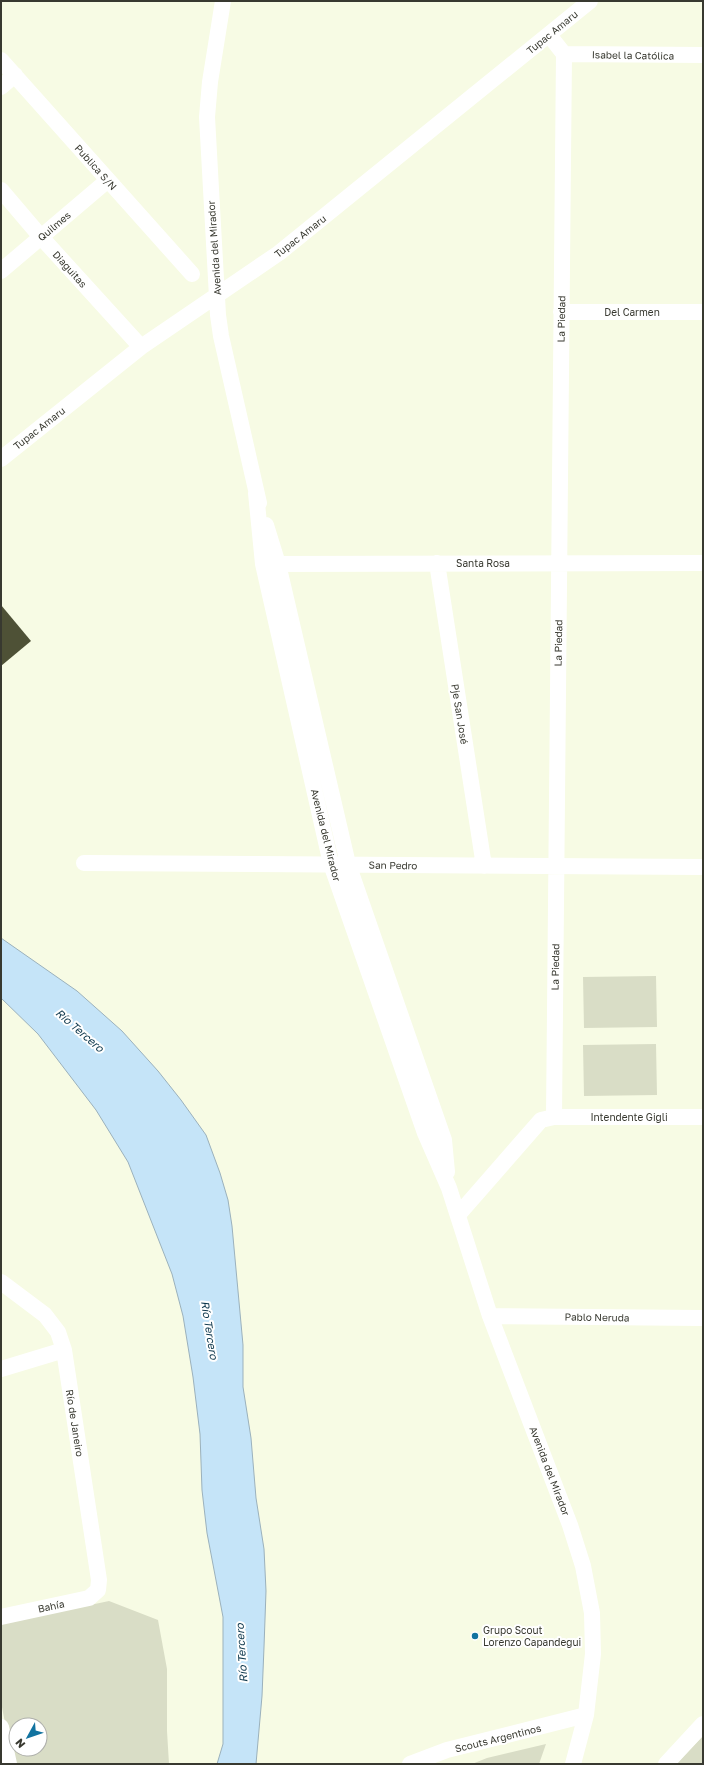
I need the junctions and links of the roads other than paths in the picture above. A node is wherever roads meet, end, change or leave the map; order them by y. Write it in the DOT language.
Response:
graph roads {
  1 [pos="223,1"];
  2 [pos="590,1"];
  3 [pos="549,35"];
  4 [pos="564,54"];
  5 [pos="703,56"];
  6 [pos="1,60"];
  7 [pos="15,75"];
  8 [pos="1,87"];
  9 [pos="108,180"];
  10 [pos="1,190"];
  11 [pos="41,237"];
  12 [pos="1,271"];
  13 [pos="192,274"];
  14 [pos="217,297"];
  15 [pos="561,312"];
  16 [pos="703,312"];
  17 [pos="141,347"];
  18 [pos="1,459"];
  19 [pos="437,563"];
  20 [pos="559,563"];
  21 [pos="703,563"];
  22 [pos="271,564"];
  23 [pos="84,862"];
  24 [pos="331,864"];
  25 [pos="348,864"];
  26 [pos="484,866"];
  27 [pos="556,866"];
  28 [pos="703,867"];
  29 [pos="554,1116"];
  30 [pos="703,1117"];
  31 [pos="449,1188"];
  32 [pos="458,1215"];
  33 [pos="1,1282"];
  34 [pos="490,1316"];
  35 [pos="703,1318"];
  36 [pos="64,1350"];
  37 [pos="1,1369"];
  38 [pos="98,1590"];
  39 [pos="1,1617"];
  40 [pos="586,1715"];
  41 [pos="703,1724"];
  42 [pos="1,1727"];
  43 [pos="9,1764"];
  44 [pos="410,1764"];
  45 [pos="573,1764"];
  46 [pos="666,1764"];
  1 -- 14 [label="street, Avenida del Mirador"];
  2 -- 3 [label="street, Tupac Amaru"];
  3 -- 4 [label="street"];
  3 -- 14 [label="street, Tupac Amaru"];
  4 -- 5 [label="street, Isabel la Católica"];
  4 -- 15 [label="street, La Piedad"];
  6 -- 7 [label="street, Publica S/N"];
  7 -- 8 [label="street"];
  7 -- 9 [label="street, Publica S/N"];
  9 -- 11 [label="street, Quilmes"];
  9 -- 13 [label="street, Publica S/N"];
  10 -- 11 [label="street, Diaguitas"];
  11 -- 12 [label="street, Quilmes"];
  11 -- 17 [label="street, Diaguitas"];
  14 -- 17 [label="street, Tupac Amaru"];
  14 -- 22 [label="street, Avenida del Mirador"];
  15 -- 16 [label="street, Del Carmen"];
  15 -- 20 [label="street, La Piedad"];
  17 -- 18 [label="street, Tupac Amaru"];
  19 -- 20 [label="street, Santa Rosa"];
  19 -- 22 [label="street, Santa Rosa"];
  19 -- 26 [label="street, Pje San José"];
  20 -- 21 [label="street, Santa Rosa"];
  20 -- 27 [label="street, La Piedad"];
  22 -- 24 [label="street, Avenida del Mirador"];
  22 -- 25 [label="street, Avenida del Mirador"];
  23 -- 24 [label="street, San Pedro"];
  24 -- 25 [label="street, San Pedro"];
  24 -- 31 [label="street, Avenida del Mirador"];
  25 -- 26 [label="street, San Pedro"];
  25 -- 31 [label="street, Avenida del Mirador"];
  26 -- 27 [label="street, San Pedro"];
  27 -- 28 [label="street, San Pedro"];
  27 -- 29 [label="street, La Piedad"];
  29 -- 30 [label="street, Intendente Gigli"];
  29 -- 32 [label="street"];
  31 -- 32 [label="street, Avenida del Mirador"];
  32 -- 34 [label="street, Avenida del Mirador"];
  33 -- 36 [label="street, Río de Janeiro"];
  34 -- 35 [label="street, Pablo Neruda"];
  34 -- 40 [label="street, Avenida del Mirador"];
  36 -- 37 [label="street"];
  36 -- 38 [label="street, Río de Janeiro"];
  38 -- 39 [label="street, Bahía"];
  40 -- 44 [label="street, Scouts Argentinos"];
  40 -- 45 [label="street, Avenida del Mirador"];
  41 -- 46 [label="street"];
  42 -- 43 [label="street"];
}
